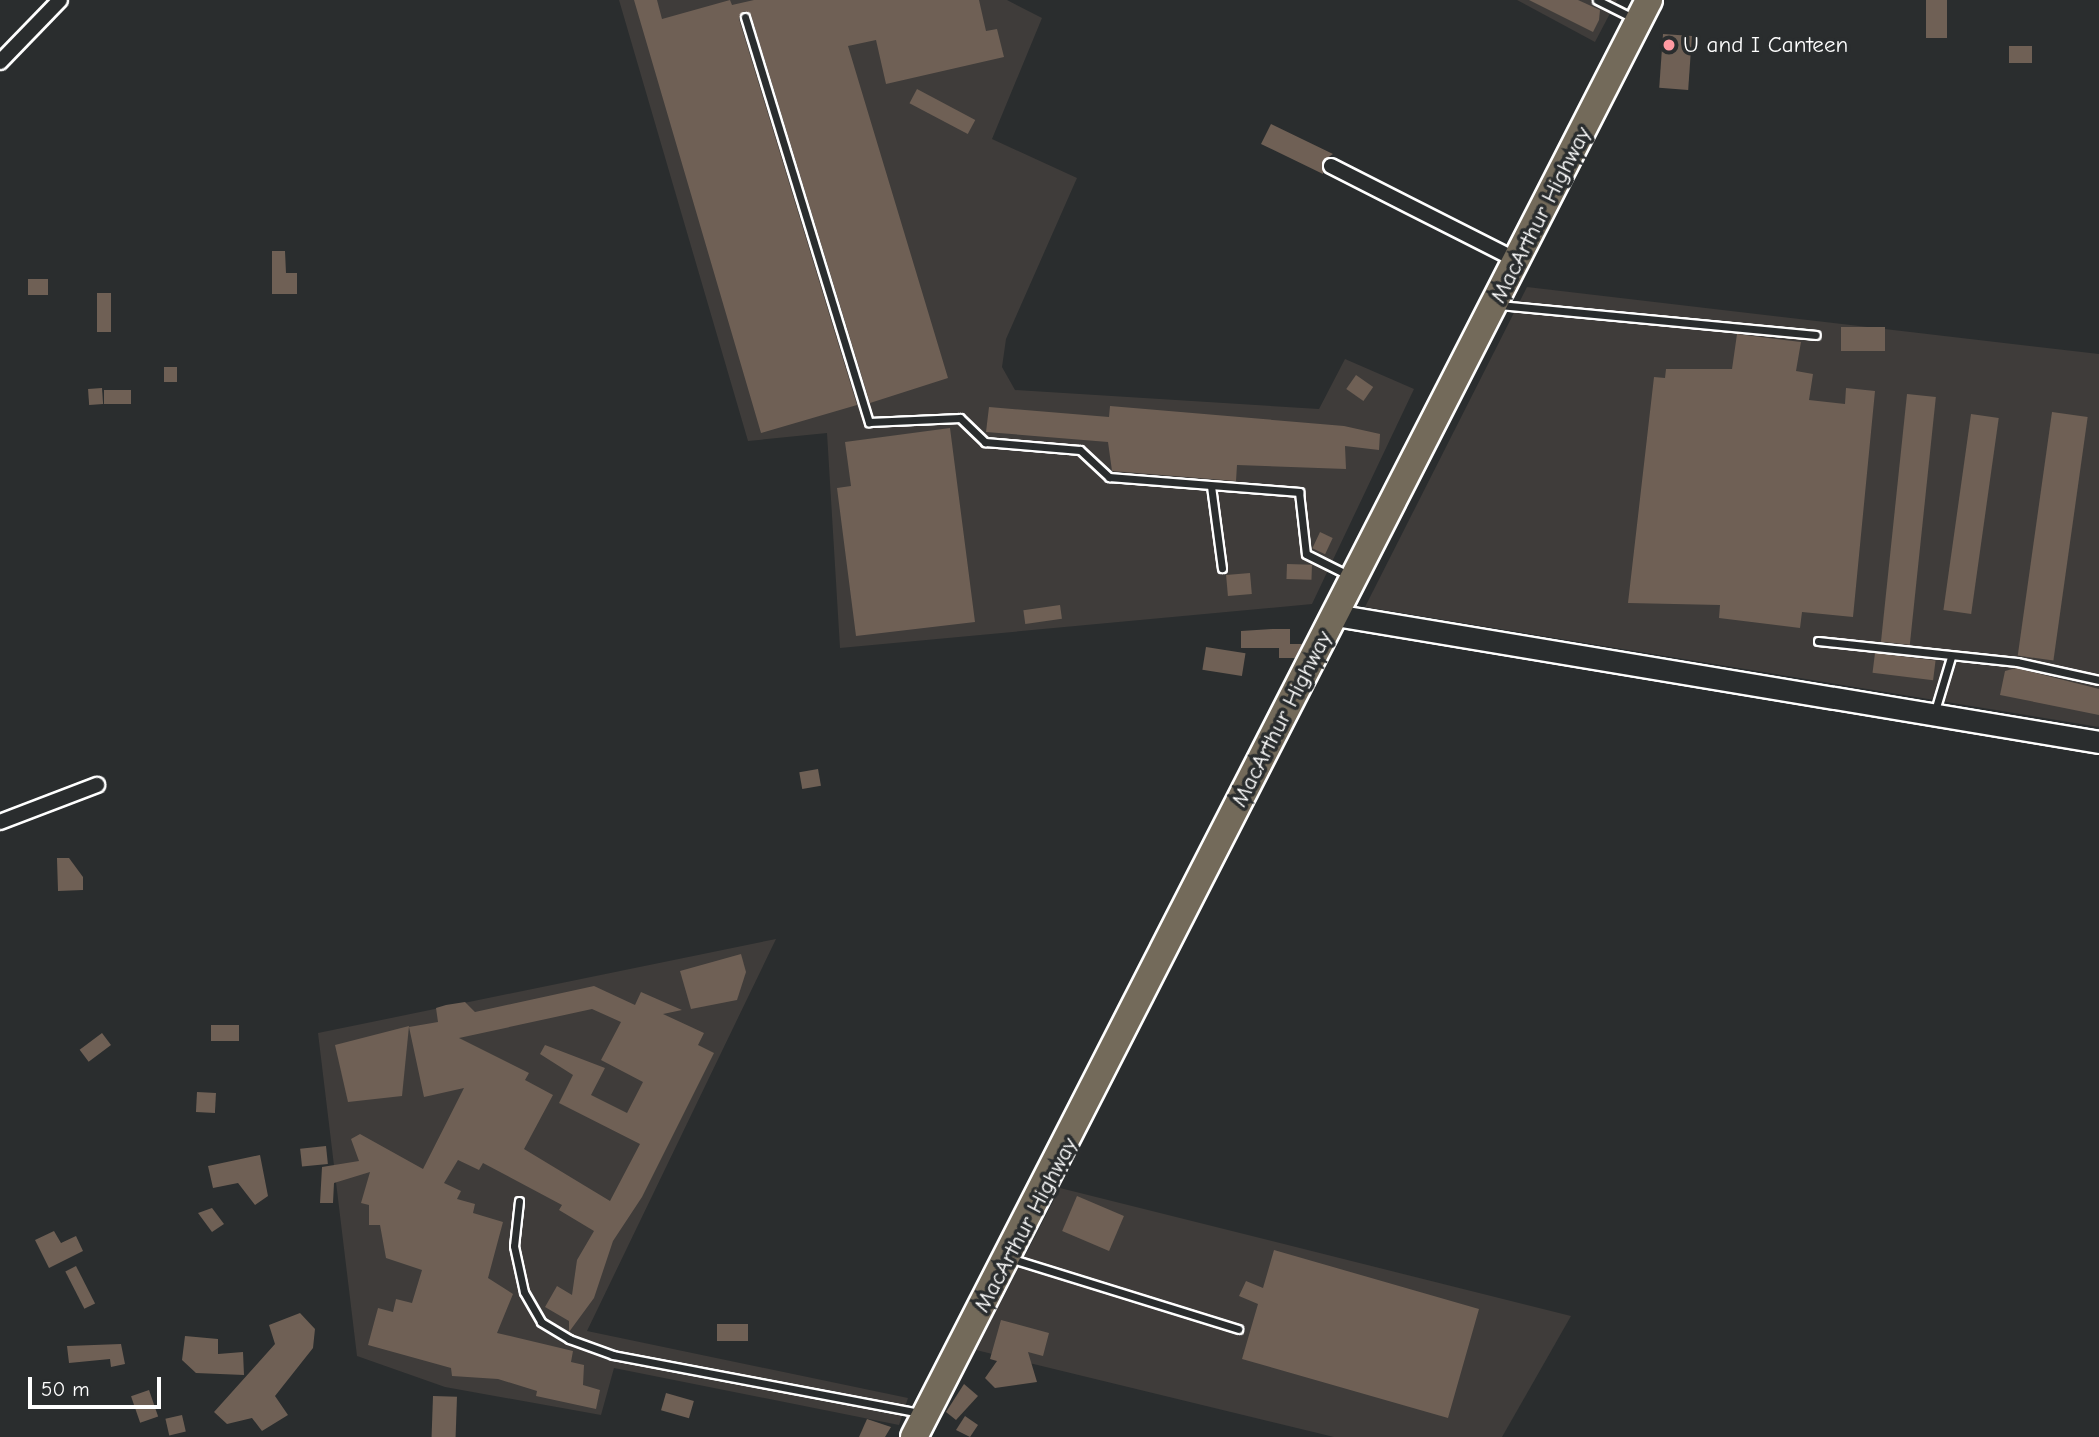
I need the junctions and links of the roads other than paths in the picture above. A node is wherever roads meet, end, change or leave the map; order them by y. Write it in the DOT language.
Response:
graph roads {
  1 [pos="60,0"];
  2 [pos="1597,0"];
  3 [pos="1644,11"];
  4 [pos="745,17"];
  5 [pos="0,62"];
  6 [pos="1331,166"];
  7 [pos="1518,261"];
  8 [pos="1496,305"];
  9 [pos="1816,335"];
  10 [pos="1211,486"];
  11 [pos="1222,568"];
  12 [pos="1354,578"];
  13 [pos="1335,614"];
  14 [pos="1818,640"];
  15 [pos="1951,657"];
  16 [pos="2099,680"];
  17 [pos="1934,714"];
  18 [pos="2099,742"];
  19 [pos="97,785"];
  20 [pos="0,822"];
  21 [pos="519,1201"];
  22 [pos="1009,1258"];
  23 [pos="1238,1329"];
  24 [pos="920,1426"];
  1 -- 5 [label="street"];
  2 -- 3 [label="lane"];
  3 -- 7 [label="highway, MacArthur Highway"];
  4 -- 10 [label="lane"];
  6 -- 7 [label="street"];
  7 -- 8 [label="highway, MacArthur Highway"];
  8 -- 9 [label="lane"];
  8 -- 12 [label="highway, MacArthur Highway"];
  10 -- 11 [label="lane"];
  10 -- 12 [label="lane"];
  12 -- 13 [label="highway, MacArthur Highway"];
  13 -- 17 [label="street"];
  13 -- 22 [label="highway, MacArthur Highway"];
  14 -- 15 [label="lane"];
  15 -- 16 [label="lane"];
  15 -- 17 [label="lane"];
  17 -- 18 [label="street"];
  19 -- 20 [label="street"];
  21 -- 24 [label="lane"];
  22 -- 23 [label="lane"];
  22 -- 24 [label="highway, MacArthur Highway"];
}
